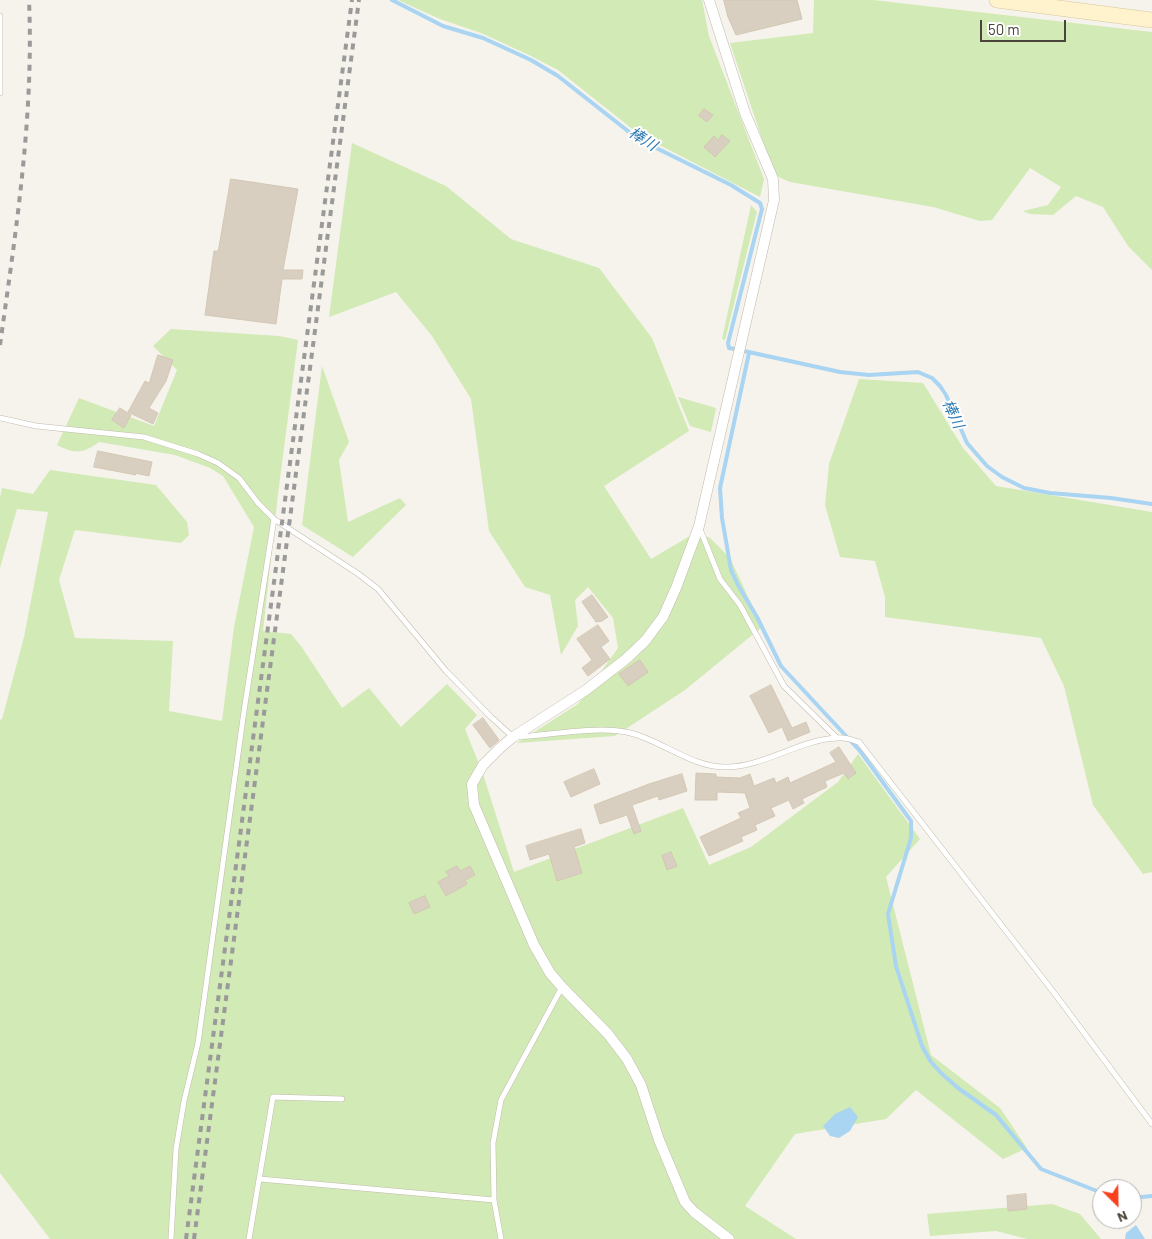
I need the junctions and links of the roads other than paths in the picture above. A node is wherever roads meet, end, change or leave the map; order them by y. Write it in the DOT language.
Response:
graph roads {
  1 [pos="709,0"];
  2 [pos="997,0"];
  3 [pos="0,16"];
  4 [pos="1152,20"];
  5 [pos="0,93"];
  6 [pos="0,418"];
  7 [pos="274,519"];
  8 [pos="699,526"];
  9 [pos="513,737"];
  10 [pos="837,738"];
  11 [pos="562,987"];
  12 [pos="342,1099"];
  13 [pos="1152,1124"];
  14 [pos="260,1179"];
  15 [pos="494,1200"];
  16 [pos="170,1239"];
  17 [pos="249,1239"];
  18 [pos="501,1239"];
  19 [pos="729,1239"];
  1 -- 8 [label="street"];
  2 -- 4 [label="street"];
  3 -- 5 [label="lane"];
  6 -- 7 [label="lane"];
  7 -- 9 [label="lane"];
  7 -- 16 [label="lane"];
  8 -- 9 [label="street"];
  8 -- 10 [label="lane"];
  9 -- 10 [label="lane"];
  9 -- 11 [label="street"];
  10 -- 13 [label="lane"];
  11 -- 15 [label="lane"];
  11 -- 19 [label="street"];
  12 -- 14 [label="lane"];
  14 -- 15 [label="lane"];
  14 -- 17 [label="lane"];
  15 -- 18 [label="lane"];
}
